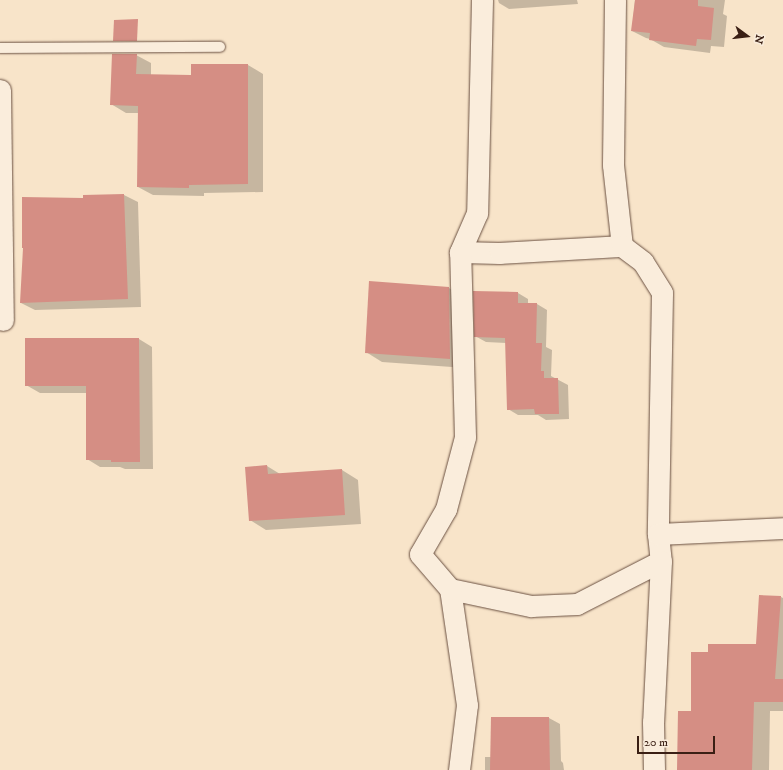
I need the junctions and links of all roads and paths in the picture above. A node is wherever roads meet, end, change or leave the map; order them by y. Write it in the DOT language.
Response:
graph roads {
  1 [pos="482,0"];
  2 [pos="615,0"];
  3 [pos="220,47"];
  4 [pos="0,48"];
  5 [pos="0,90"];
  6 [pos="622,246"];
  7 [pos="460,252"];
  8 [pos="3,320"];
  9 [pos="783,528"];
  10 [pos="658,534"];
  11 [pos="661,561"];
  12 [pos="450,589"];
  13 [pos="458,770"];
  14 [pos="654,770"];
  1 -- 7 [label="street"];
  2 -- 6 [label="street"];
  3 -- 4 [label="lane"];
  5 -- 8 [label="street"];
  6 -- 7 [label="street"];
  6 -- 10 [label="street"];
  7 -- 12 [label="street"];
  9 -- 10 [label="street"];
  10 -- 11 [label="street"];
  11 -- 12 [label="street"];
  11 -- 14 [label="street"];
  12 -- 13 [label="street"];
}
